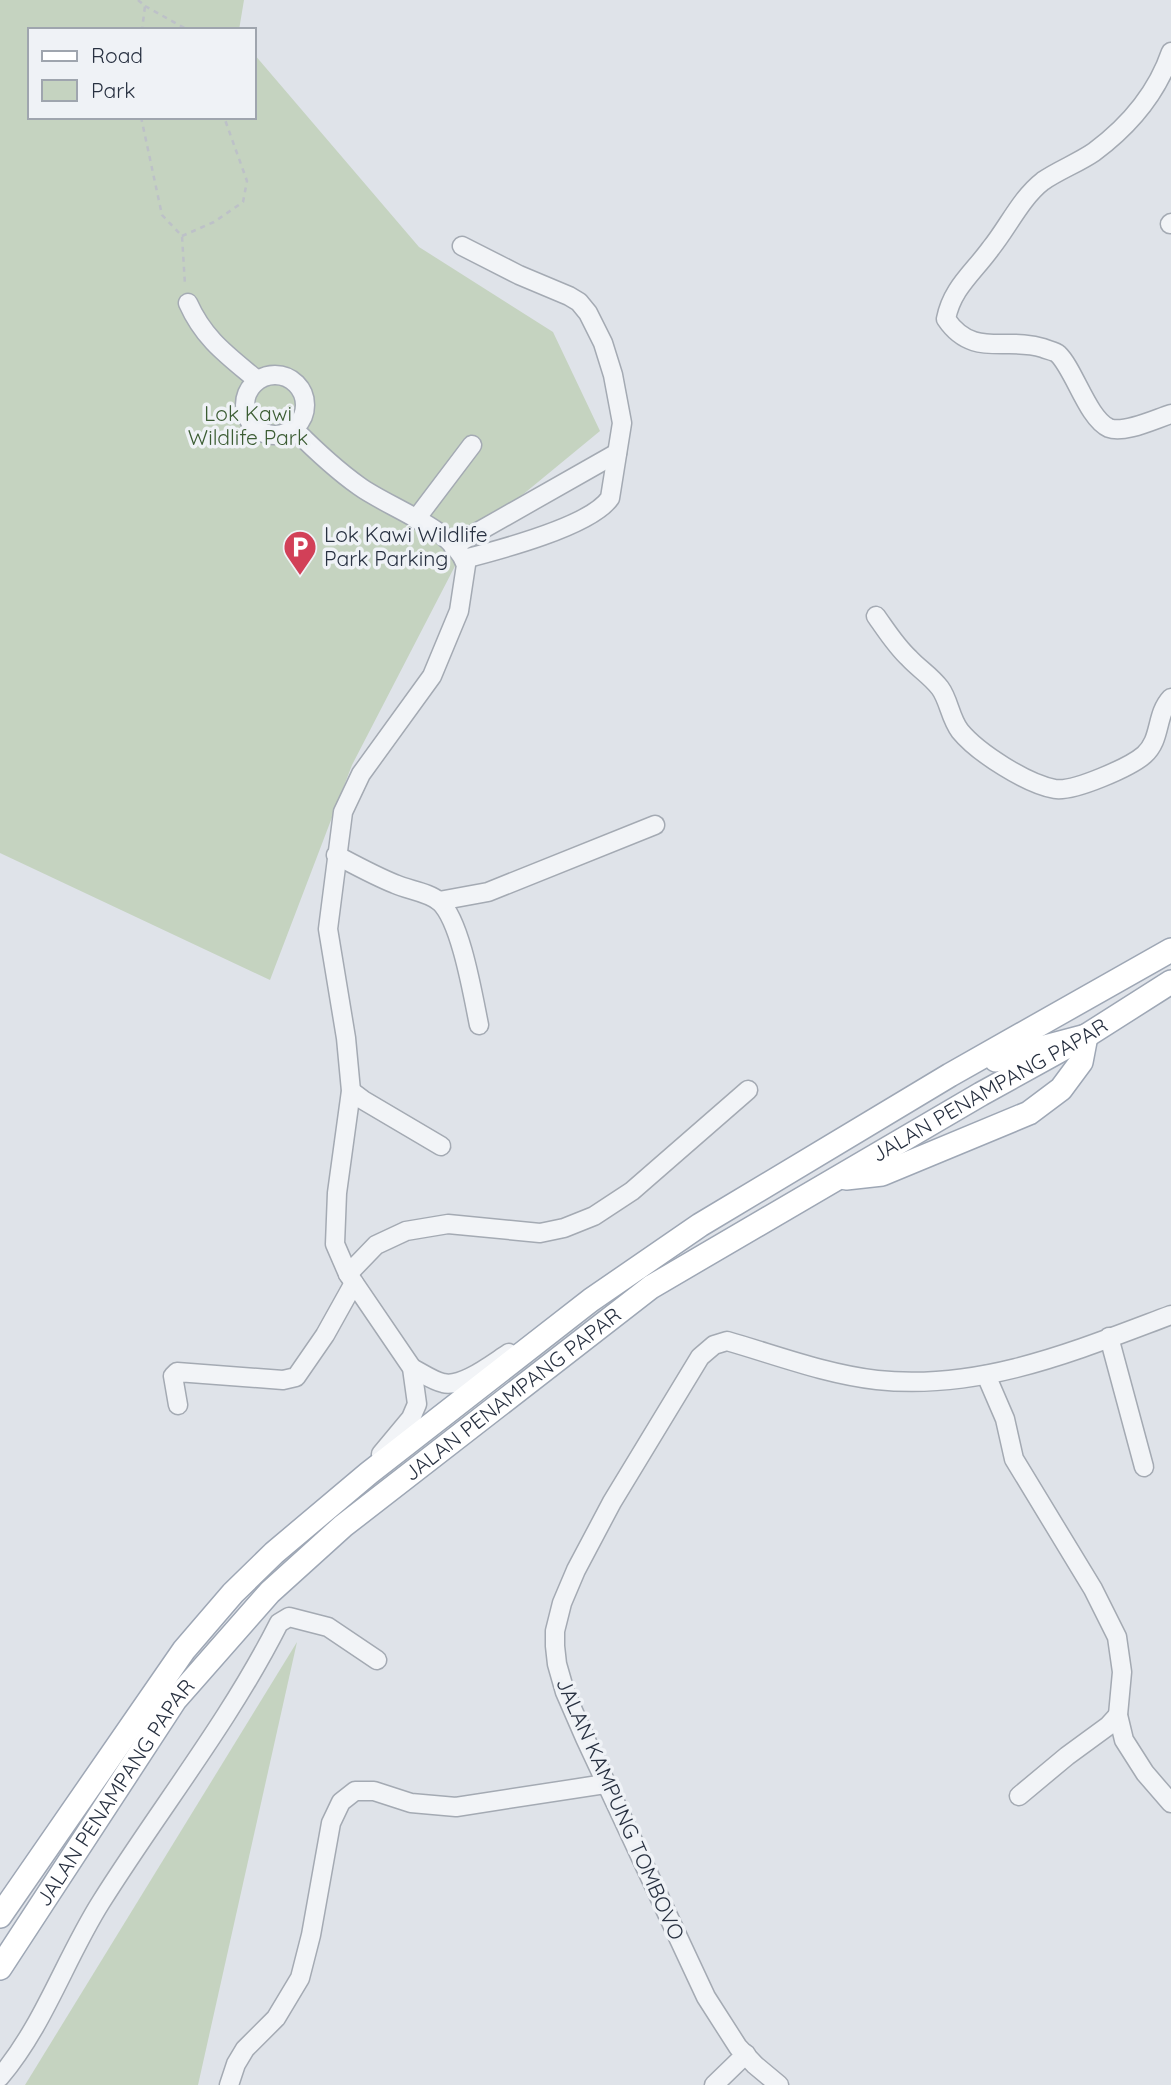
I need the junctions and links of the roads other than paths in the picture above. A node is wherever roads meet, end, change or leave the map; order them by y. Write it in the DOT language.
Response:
graph roads {
  1 [pos="1171,52"];
  2 [pos="462,246"];
  3 [pos="188,303"];
  4 [pos="257,380"];
  5 [pos="1171,414"];
  6 [pos="295,429"];
  7 [pos="472,445"];
  8 [pos="617,453"];
  9 [pos="416,519"];
  10 [pos="459,553"];
  11 [pos="876,616"];
  12 [pos="1171,698"];
  13 [pos="655,825"];
  14 [pos="336,856"];
  15 [pos="439,901"];
  16 [pos="1171,950"];
  17 [pos="1171,982"];
  18 [pos="479,1026"];
  19 [pos="1086,1036"];
  20 [pos="950,1075"];
  21 [pos="748,1090"];
  22 [pos="351,1091"];
  23 [pos="441,1146"];
  24 [pos="835,1180"];
  25 [pos="351,1278"];
  26 [pos="1171,1315"];
  27 [pos="544,1336"];
  28 [pos="1109,1337"];
  29 [pos="412,1368"];
  30 [pos="986,1376"];
  31 [pos="178,1405"];
  32 [pos="1144,1467"];
  33 [pos="354,1486"];
  34 [pos="377,1660"];
  35 [pos="1118,1715"];
  36 [pos="605,1784"];
  37 [pos="1019,1796"];
  38 [pos="1171,1803"];
  39 [pos="0,1916"];
  40 [pos="0,1968"];
  41 [pos="746,2054"];
  42 [pos="0,2077"];
  43 [pos="229,2085"];
  44 [pos="714,2085"];
  45 [pos="779,2085"];
  1 -- 5 [label="street"];
  2 -- 8 [label="street"];
  3 -- 4 [label="street"];
  4 -- 6 [label="street"];
  4 -- 6 [label="street"];
  6 -- 9 [label="street"];
  7 -- 9 [label="street"];
  8 -- 10 [label="street"];
  8 -- 10 [label="street"];
  9 -- 10 [label="street"];
  10 -- 14 [label="street"];
  11 -- 12 [label="street"];
  13 -- 15 [label="street"];
  14 -- 15 [label="street"];
  14 -- 22 [label="street"];
  15 -- 18 [label="street"];
  16 -- 20 [label="main road, JALAN PENAMPANG PAPAR"];
  17 -- 19 [label="main road, JALAN PENAMPANG PAPAR"];
  19 -- 20 [label="main road"];
  19 -- 24 [label="main road, JALAN PENAMPANG PAPAR"];
  19 -- 24 [label="main road"];
  20 -- 27 [label="main road, JALAN PENAMPANG PAPAR"];
  21 -- 25 [label="street"];
  22 -- 23 [label="street"];
  22 -- 25 [label="street"];
  24 -- 40 [label="main road, JALAN PENAMPANG PAPAR"];
  25 -- 29 [label="street"];
  25 -- 31 [label="street"];
  26 -- 28 [label="street, JALAN KAMPUNG TOMBOVO"];
  27 -- 29 [label="street"];
  27 -- 33 [label="main road, JALAN PENAMPANG PAPAR"];
  28 -- 30 [label="street, JALAN KAMPUNG TOMBOVO"];
  28 -- 32 [label="street"];
  29 -- 33 [label="street"];
  30 -- 35 [label="street"];
  30 -- 36 [label="street, JALAN KAMPUNG TOMBOVO"];
  33 -- 39 [label="main road, JALAN PENAMPANG PAPAR"];
  34 -- 42 [label="street"];
  35 -- 37 [label="street"];
  35 -- 38 [label="street"];
  36 -- 41 [label="street, JALAN KAMPUNG TOMBOVO"];
  36 -- 43 [label="street"];
  41 -- 44 [label="street"];
  41 -- 45 [label="street, JALAN KAMPUNG TOMBOVO"];
}
